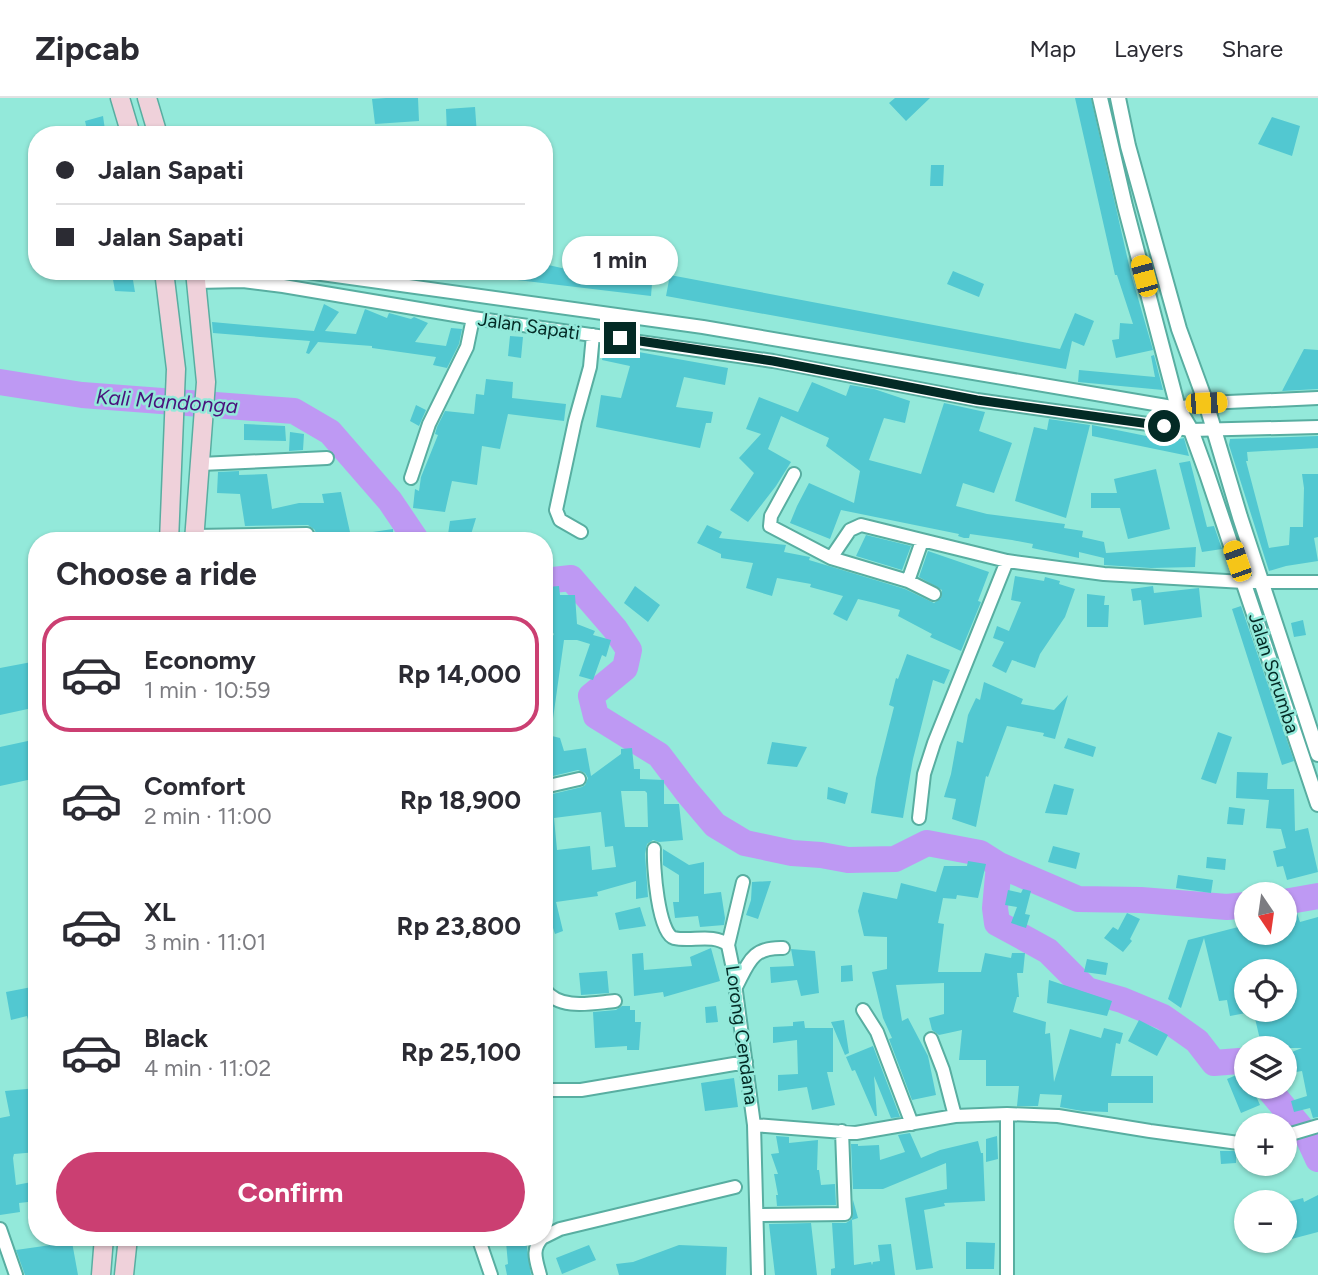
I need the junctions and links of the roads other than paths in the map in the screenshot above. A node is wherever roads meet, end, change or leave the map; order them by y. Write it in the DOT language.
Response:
graph roads {
  1 [pos="120,98"];
  2 [pos="147,98"];
  3 [pos="1100,98"];
  4 [pos="1118,98"];
  5 [pos="128,126"];
  6 [pos="155,126"];
  7 [pos="165,280"];
  8 [pos="196,280"];
  9 [pos="231,280"];
  10 [pos="365,280"];
  11 [pos="473,318"];
  12 [pos="702,327"];
  13 [pos="593,335"];
  14 [pos="698,350"];
  15 [pos="1318,398"];
  16 [pos="1206,403"];
  17 [pos="1178,408"];
  18 [pos="1318,428"];
  19 [pos="1213,429"];
  20 [pos="1191,430"];
  21 [pos="327,458"];
  22 [pos="201,464"];
  23 [pos="794,474"];
  24 [pos="411,478"];
  25 [pos="169,532"];
  26 [pos="195,532"];
  27 [pos="581,533"];
  28 [pos="922,541"];
  29 [pos="831,558"];
  30 [pos="1007,561"];
  31 [pos="908,581"];
  32 [pos="1244,582"];
  33 [pos="1261,582"];
  34 [pos="1318,582"];
  35 [pos="934,594"];
  36 [pos="1318,754"];
  37 [pos="579,779"];
  38 [pos="553,785"];
  39 [pos="1318,804"];
  40 [pos="919,818"];
  41 [pos="654,849"];
  42 [pos="743,882"];
  43 [pos="728,945"];
  44 [pos="783,948"];
  45 [pos="736,987"];
  46 [pos="553,996"];
  47 [pos="615,1001"];
  48 [pos="863,1010"];
  49 [pos="931,1039"];
  50 [pos="746,1062"];
  51 [pos="553,1090"];
  52 [pos="1007,1114"];
  53 [pos="955,1116"];
  54 [pos="912,1124"];
  55 [pos="754,1125"];
  56 [pos="1318,1126"];
  57 [pos="842,1131"];
  58 [pos="1297,1132"];
  59 [pos="1234,1142"];
  60 [pos="735,1187"];
  61 [pos="757,1215"];
  62 [pos="0,1229"];
  63 [pos="553,1232"];
  64 [pos="103,1246"];
  65 [pos="127,1246"];
  66 [pos="481,1246"];
  67 [pos="536,1246"];
  68 [pos="16,1275"];
  69 [pos="101,1275"];
  70 [pos="124,1275"];
  71 [pos="491,1275"];
  72 [pos="540,1275"];
  73 [pos="758,1275"];
  74 [pos="1007,1275"];
  1 -- 5 [label="main road"];
  2 -- 6 [label="main road"];
  3 -- 17 [label="street, Jalan Sorumba"];
  4 -- 16 [label="street"];
  7 -- 25 [label="main road"];
  8 -- 22 [label="main road"];
  9 -- 11 [label="street, Jalan Sapati"];
  10 -- 12 [label="street, Jalan Sapati"];
  11 -- 13 [label="street, Jalan Sapati"];
  11 -- 24 [label="street"];
  12 -- 14 [label="street"];
  12 -- 17 [label="street, Jalan Sapati"];
  13 -- 14 [label="street, Jalan Sapati"];
  13 -- 27 [label="street"];
  14 -- 20 [label="street, Jalan Sapati"];
  15 -- 16 [label="street, Jalan Sapati"];
  16 -- 17 [label="street, Jalan Sapati"];
  16 -- 19 [label="street"];
  17 -- 20 [label="street, Jalan Sorumba"];
  18 -- 19 [label="street, Jalan Sapati"];
  19 -- 20 [label="street, Jalan Sapati"];
  19 -- 33 [label="street"];
  20 -- 32 [label="street, Jalan Sorumba"];
  21 -- 22 [label="street"];
  22 -- 26 [label="main road"];
  23 -- 29 [label="street"];
  28 -- 29 [label="street"];
  28 -- 30 [label="street"];
  28 -- 31 [label="street"];
  29 -- 31 [label="street"];
  30 -- 32 [label="street"];
  30 -- 40 [label="street"];
  31 -- 35 [label="street"];
  32 -- 33 [label="street"];
  32 -- 39 [label="street, Jalan Sorumba"];
  33 -- 34 [label="street"];
  33 -- 36 [label="street"];
  37 -- 38 [label="street"];
  41 -- 43 [label="street, Lorong Cendana"];
  42 -- 43 [label="street"];
  43 -- 45 [label="street, Lorong Cendana"];
  44 -- 45 [label="street"];
  45 -- 50 [label="street, Lorong Cendana"];
  46 -- 47 [label="street"];
  48 -- 54 [label="street"];
  49 -- 53 [label="street"];
  50 -- 51 [label="street"];
  50 -- 55 [label="street, Lorong Cendana"];
  52 -- 53 [label="street"];
  52 -- 59 [label="street"];
  52 -- 74 [label="street"];
  53 -- 54 [label="street"];
  54 -- 57 [label="street"];
  55 -- 57 [label="street"];
  55 -- 61 [label="street, Lorong Cendana"];
  56 -- 58 [label="street"];
  57 -- 61 [label="street"];
  60 -- 63 [label="street"];
  61 -- 73 [label="street, Lorong Cendana"];
  62 -- 68 [label="street"];
  64 -- 69 [label="main road"];
  65 -- 70 [label="main road"];
  66 -- 71 [label="street"];
  67 -- 72 [label="street"];
}
